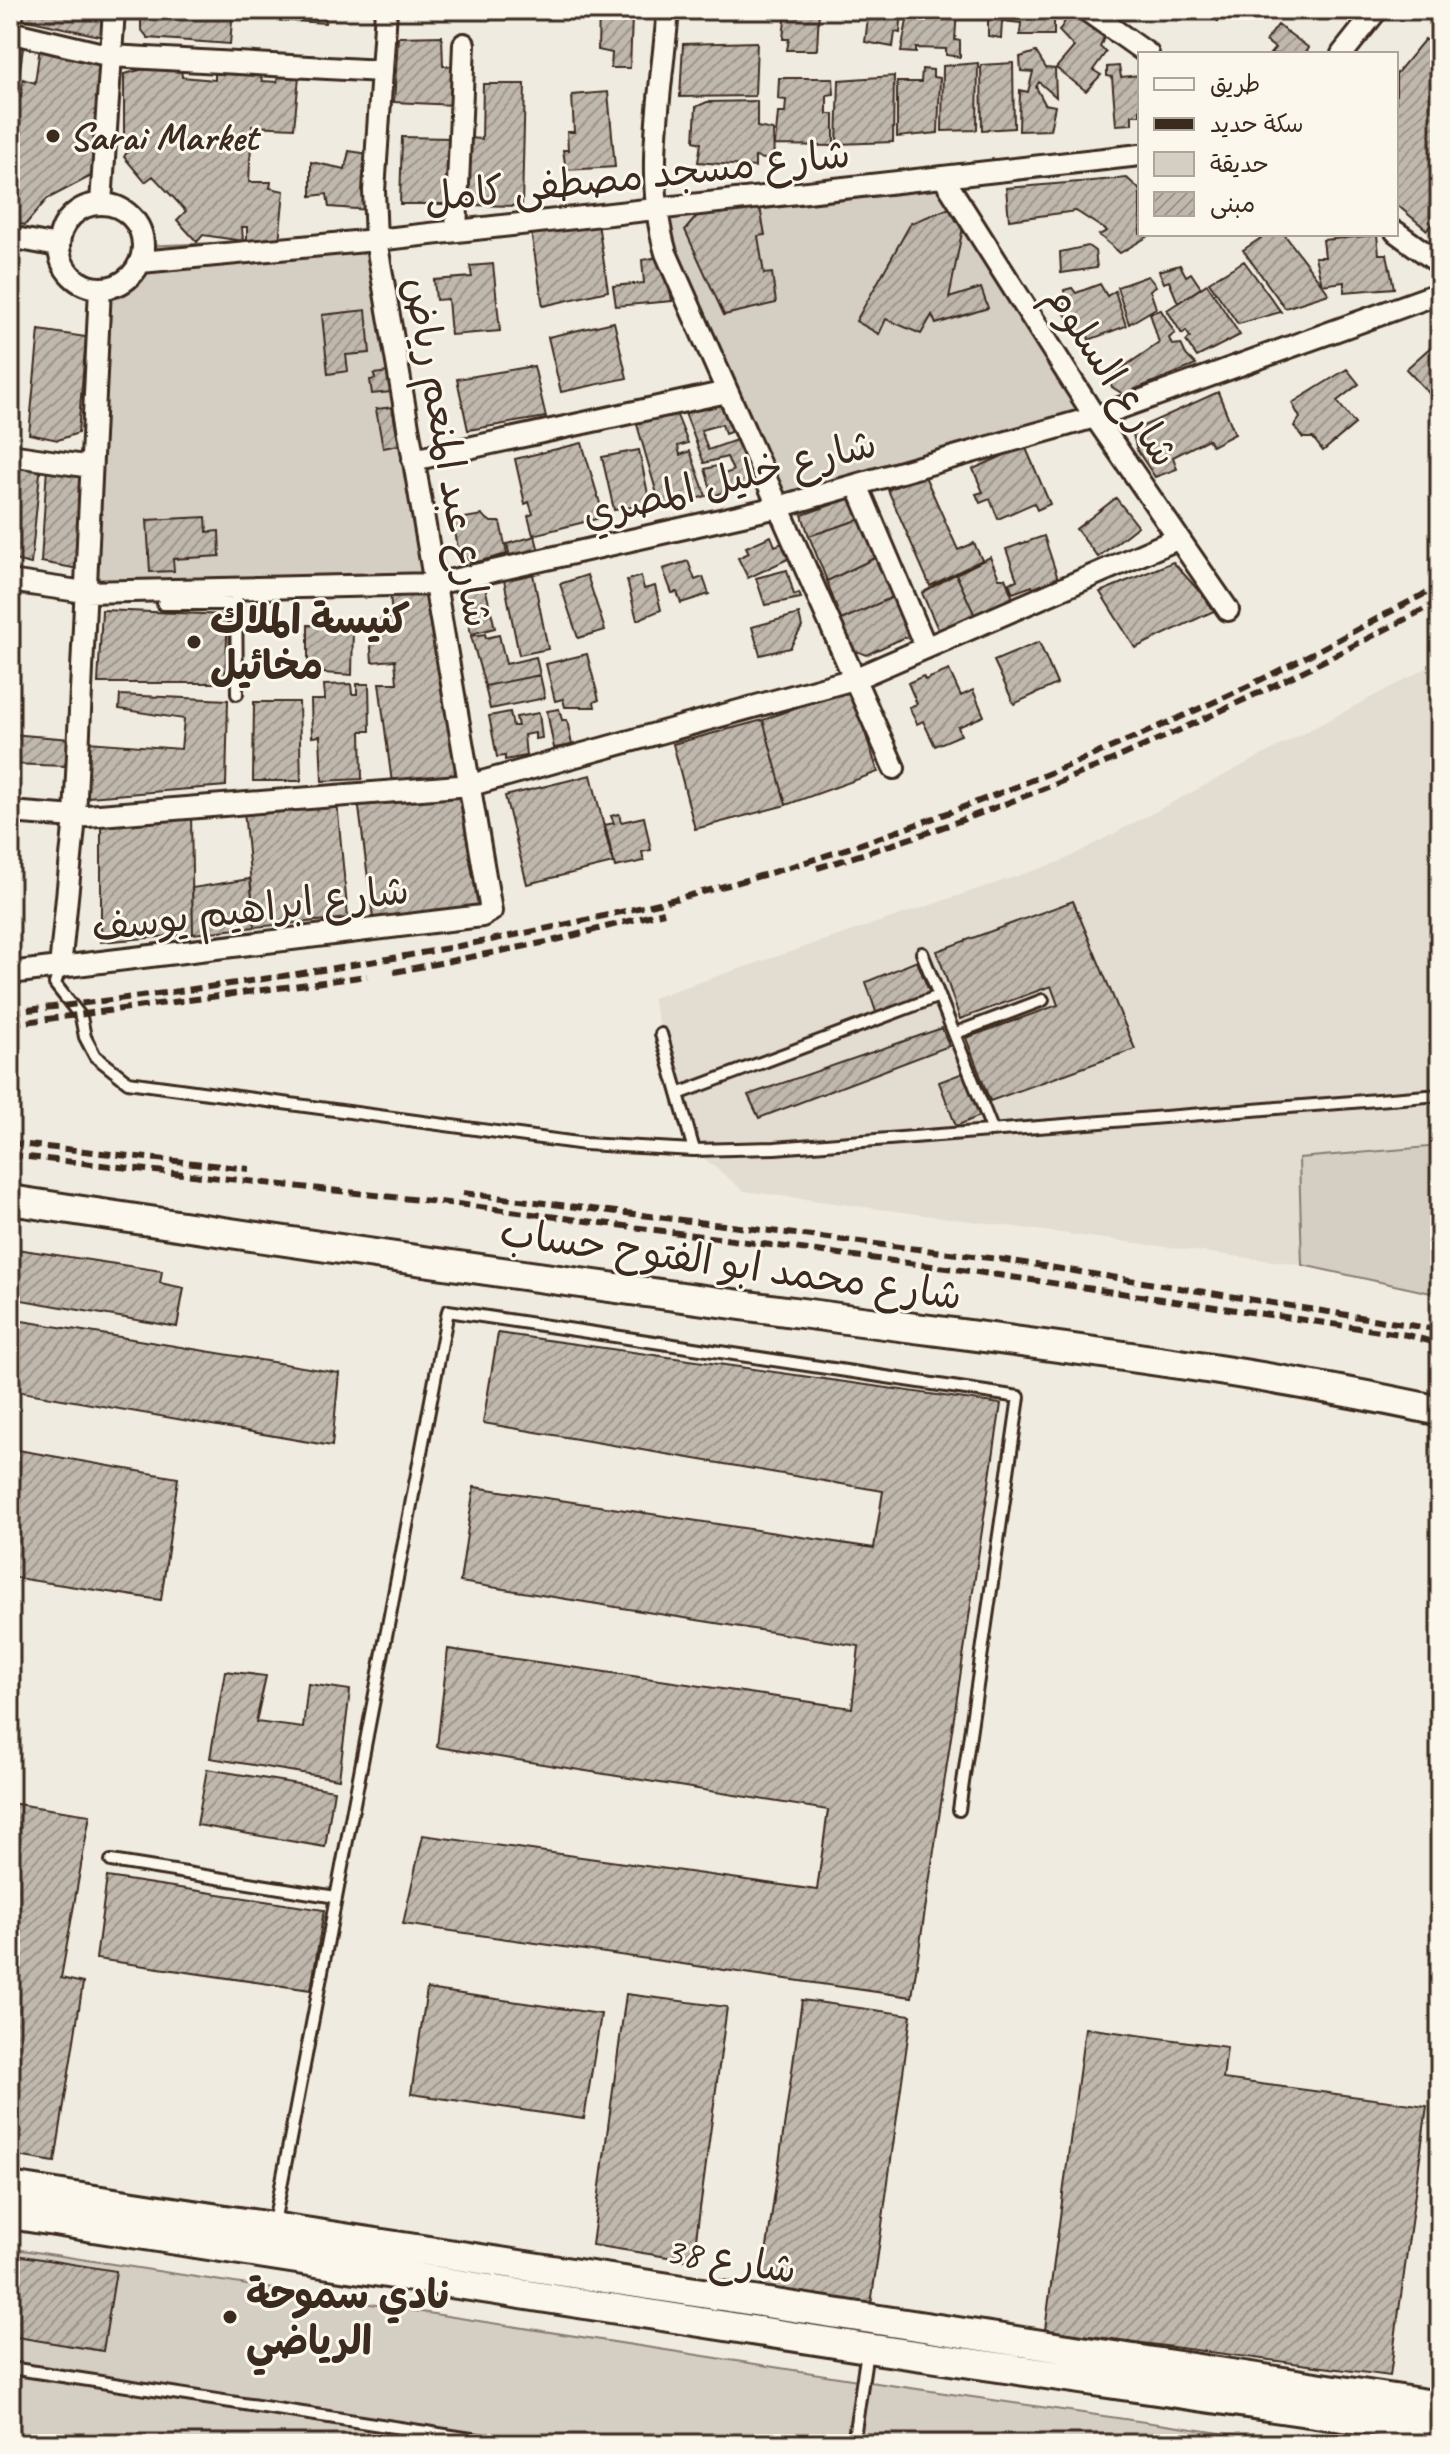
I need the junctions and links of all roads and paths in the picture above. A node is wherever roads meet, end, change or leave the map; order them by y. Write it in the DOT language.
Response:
graph roads {
  1 [pos="114,10"];
  2 [pos="386,10"];
  3 [pos="668,10"];
  4 [pos="1377,10"];
  5 [pos="1090,11"];
  6 [pos="10,32"];
  7 [pos="464,44"];
  8 [pos="1145,52"];
  9 [pos="1344,52"];
  10 [pos="111,56"];
  11 [pos="382,71"];
  12 [pos="1138,155"];
  13 [pos="943,177"];
  14 [pos="101,203"];
  15 [pos="656,209"];
  16 [pos="456,231"];
  17 [pos="1398,233"];
  18 [pos="10,237"];
  19 [pos="376,240"];
  20 [pos="58,246"];
  21 [pos="1436,253"];
  22 [pos="141,262"];
  23 [pos="100,288"];
  24 [pos="1440,293"];
  25 [pos="727,392"];
  26 [pos="1095,417"];
  27 [pos="10,455"];
  28 [pos="413,460"];
  29 [pos="91,467"];
  30 [pos="857,485"];
  31 [pos="778,507"];
  32 [pos="1177,539"];
  33 [pos="10,581"];
  34 [pos="435,584"];
  35 [pos="85,592"];
  36 [pos="236,596"];
  37 [pos="163,604"];
  38 [pos="1228,610"];
  39 [pos="926,648"];
  40 [pos="854,679"];
  41 [pos="237,694"];
  42 [pos="894,768"];
  43 [pos="471,785"];
  44 [pos="10,812"];
  45 [pos="75,817"];
  46 [pos="492,904"];
  47 [pos="922,953"];
  48 [pos="60,968"];
  49 [pos="10,973"];
  50 [pos="939,996"];
  51 [pos="1043,1000"];
  52 [pos="956,1033"];
  53 [pos="661,1034"];
  54 [pos="678,1094"];
  55 [pos="1440,1095"];
  56 [pos="992,1129"];
  57 [pos="694,1150"];
  58 [pos="10,1200"];
  59 [pos="1440,1411"];
  60 [pos="959,1810"];
  61 [pos="111,1861"];
  62 [pos="336,1897"];
  63 [pos="10,2187"];
  64 [pos="10,2214"];
  65 [pos="272,2229"];
  66 [pos="532,2283"];
  67 [pos="867,2348"];
  68 [pos="10,2368"];
  69 [pos="1440,2406"];
  70 [pos="1440,2431"];
  71 [pos="504,2444"];
  72 [pos="853,2444"];
  1 -- 10 [label="street"];
  2 -- 11 [label="street, شارع عبد المنعم رياض"];
  3 -- 15 [label="street"];
  4 -- 9 [label="street"];
  5 -- 8 [label="street"];
  6 -- 10 [label="street"];
  7 -- 16 [label="street"];
  10 -- 11 [label="street"];
  10 -- 14 [label="street"];
  11 -- 19 [label="street, شارع عبد المنعم رياض"];
  12 -- 13 [label="street, شارع مسجد مصطفى كامل"];
  13 -- 15 [label="street, شارع مسجد مصطفى كامل"];
  13 -- 26 [label="street, شارع السلوم"];
  14 -- 20 [label="street"];
  14 -- 22 [label="street"];
  15 -- 16 [label="street, شارع مسجد مصطفى كامل"];
  15 -- 25 [label="street"];
  16 -- 19 [label="street, شارع مسجد مصطفى كامل"];
  17 -- 21 [label="street"];
  18 -- 20 [label="street"];
  19 -- 22 [label="street, شارع مسجد مصطفى كامل"];
  19 -- 28 [label="street, شارع عبد المنعم رياض"];
  20 -- 23 [label="street"];
  22 -- 23 [label="street"];
  23 -- 29 [label="street"];
  24 -- 26 [label="street, شارع خليل المصري"];
  25 -- 28 [label="street"];
  25 -- 31 [label="street"];
  26 -- 30 [label="street, شارع خليل المصري"];
  26 -- 32 [label="street, شارع السلوم"];
  27 -- 29 [label="street"];
  28 -- 34 [label="street, شارع عبد المنعم رياض"];
  29 -- 35 [label="street"];
  30 -- 31 [label="street, شارع خليل المصري"];
  30 -- 39 [label="street"];
  31 -- 34 [label="street, شارع خليل المصري"];
  31 -- 40 [label="street"];
  32 -- 38 [label="street, شارع السلوم"];
  32 -- 39 [label="street"];
  33 -- 35 [label="street, شارع خليل المصري"];
  34 -- 36 [label="street, شارع خليل المصري"];
  34 -- 43 [label="street, شارع عبد المنعم رياض"];
  35 -- 36 [label="street, شارع خليل المصري"];
  35 -- 45 [label="street"];
  36 -- 37 [label="lane"];
  36 -- 41 [label="lane"];
  39 -- 40 [label="street"];
  40 -- 42 [label="street"];
  40 -- 43 [label="street"];
  43 -- 45 [label="street"];
  43 -- 46 [label="street, شارع عبد المنعم رياض"];
  44 -- 45 [label="street"];
  45 -- 48 [label="street"];
  46 -- 48 [label="street, شارع ابراهيم يوسف"];
  47 -- 50 [label="lane"];
  48 -- 49 [label="street, شارع ابراهيم يوسف"];
  48 -- 57 [label="lane"];
  50 -- 52 [label="lane"];
  50 -- 54 [label="lane"];
  51 -- 52 [label="lane"];
  52 -- 56 [label="lane"];
  53 -- 54 [label="lane"];
  54 -- 57 [label="lane"];
  55 -- 56 [label="lane"];
  56 -- 57 [label="lane"];
  58 -- 59 [label="street, شارع محمد ابو الفتوح حساب"];
  60 -- 62 [label="lane"];
  61 -- 62 [label="lane"];
  62 -- 65 [label="lane"];
  63 -- 65 [label="street, شارع 38"];
  64 -- 66 [label="street, شارع 38"];
  65 -- 66 [label="street, شارع 38"];
  66 -- 67 [label="street, شارع 38"];
  66 -- 69 [label="street, شارع 38"];
  67 -- 70 [label="street, شارع 38"];
  67 -- 72 [label="lane"];
  68 -- 71 [label="lane"];
}
